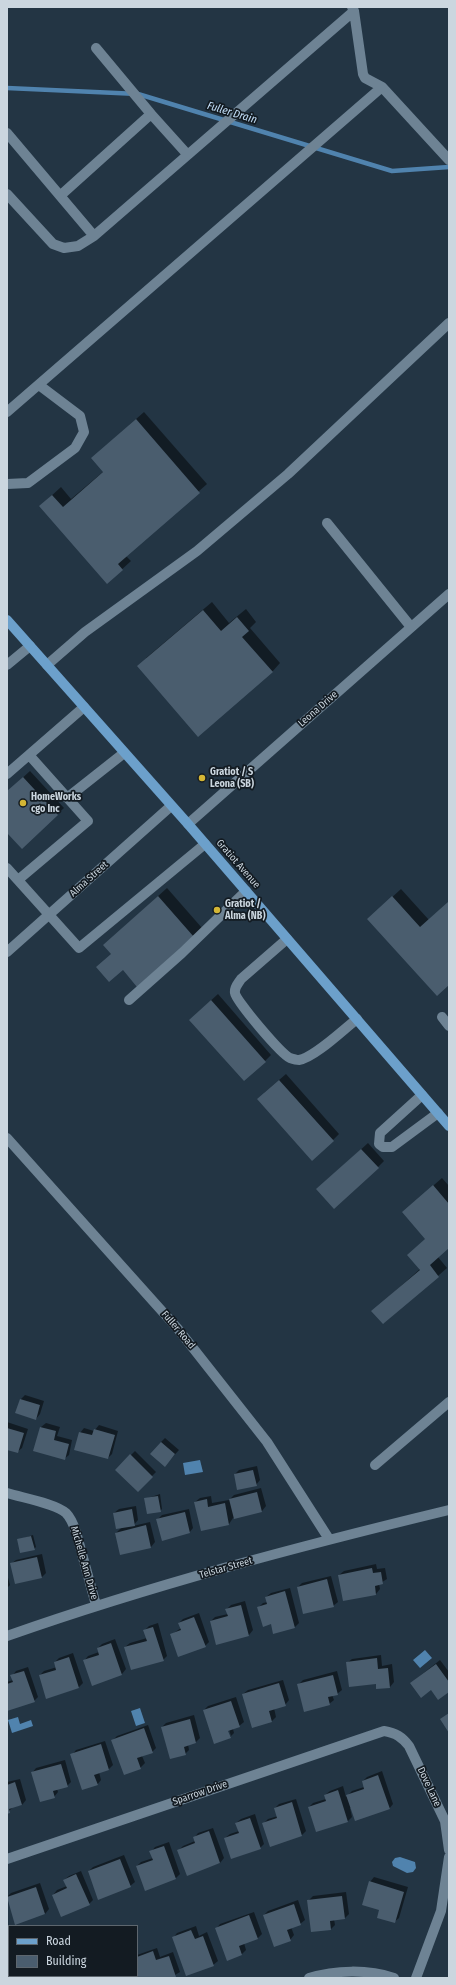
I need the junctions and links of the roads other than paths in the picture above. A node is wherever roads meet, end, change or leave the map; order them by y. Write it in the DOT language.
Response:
graph roads {
  1 [pos="353,9"];
  2 [pos="96,48"];
  3 [pos="382,87"];
  4 [pos="151,114"];
  5 [pos="7,133"];
  6 [pos="187,154"];
  7 [pos="449,160"];
  8 [pos="7,194"];
  9 [pos="61,195"];
  10 [pos="94,236"];
  11 [pos="449,323"];
  12 [pos="39,385"];
  13 [pos="7,412"];
  14 [pos="7,484"];
  15 [pos="327,523"];
  16 [pos="449,594"];
  17 [pos="7,620"];
  18 [pos="411,627"];
  19 [pos="30,646"];
  20 [pos="7,665"];
  21 [pos="47,665"];
  22 [pos="84,707"];
  23 [pos="124,753"];
  24 [pos="30,756"];
  25 [pos="7,774"];
  26 [pos="67,798"];
  27 [pos="171,806"];
  28 [pos="188,824"];
  29 [pos="205,844"];
  30 [pos="7,868"];
  31 [pos="18,880"];
  32 [pos="246,891"];
  33 [pos="50,914"];
  34 [pos="287,939"];
  35 [pos="7,952"];
  36 [pos="129,1000"];
  37 [pos="442,1017"];
  38 [pos="357,1019"];
  39 [pos="449,1026"];
  40 [pos="422,1095"];
  41 [pos="438,1113"];
  42 [pos="448,1124"];
  43 [pos="7,1138"];
  44 [pos="449,1402"];
  45 [pos="375,1464"];
  46 [pos="7,1493"];
  47 [pos="449,1510"];
  48 [pos="329,1539"];
  49 [pos="96,1605"];
  50 [pos="7,1636"];
  51 [pos="393,1732"];
  52 [pos="449,1850"];
  53 [pos="449,1857"];
  54 [pos="7,1859"];
  55 [pos="309,1978"];
  56 [pos="394,1978"];
  57 [pos="416,1978"];
  1 -- 3 [label="street"];
  1 -- 6 [label="street"];
  2 -- 4 [label="street"];
  3 -- 7 [label="street"];
  3 -- 12 [label="street"];
  4 -- 6 [label="street"];
  4 -- 9 [label="street"];
  5 -- 9 [label="street"];
  6 -- 10 [label="street"];
  8 -- 10 [label="street"];
  9 -- 10 [label="street"];
  11 -- 21 [label="street"];
  12 -- 13 [label="street"];
  12 -- 14 [label="street"];
  15 -- 18 [label="street"];
  16 -- 18 [label="street, Leona Drive"];
  17 -- 19 [label="main road, Gratiot Avenue"];
  18 -- 28 [label="street, Leona Drive"];
  19 -- 20 [label="street"];
  19 -- 21 [label="main road, Gratiot Avenue"];
  21 -- 22 [label="main road, Gratiot Avenue"];
  22 -- 23 [label="main road, Gratiot Avenue"];
  22 -- 24 [label="street"];
  23 -- 26 [label="street"];
  23 -- 27 [label="main road, Gratiot Avenue"];
  24 -- 25 [label="street"];
  24 -- 26 [label="street"];
  26 -- 31 [label="street"];
  27 -- 28 [label="main road, Gratiot Avenue"];
  27 -- 33 [label="street, Alma Street"];
  28 -- 29 [label="main road, Gratiot Avenue"];
  29 -- 32 [label="main road, Gratiot Avenue"];
  29 -- 33 [label="street"];
  30 -- 31 [label="street"];
  31 -- 33 [label="street"];
  32 -- 34 [label="main road, Gratiot Avenue"];
  32 -- 36 [label="street"];
  33 -- 35 [label="street, Alma Street"];
  34 -- 38 [label="main road, Gratiot Avenue"];
  34 -- 38 [label="street"];
  37 -- 39 [label="street"];
  38 -- 40 [label="main road, Gratiot Avenue"];
  40 -- 41 [label="main road, Gratiot Avenue"];
  40 -- 41 [label="street"];
  41 -- 42 [label="main road, Gratiot Avenue"];
  43 -- 48 [label="street, Fuller Road"];
  44 -- 45 [label="street"];
  46 -- 49 [label="street, Michelle Ann Drive"];
  47 -- 48 [label="street, Telstar Street"];
  48 -- 49 [label="street, Telstar Street"];
  49 -- 50 [label="street, Telstar Street"];
  51 -- 52 [label="street, Dove Lane"];
  51 -- 54 [label="street, Sparrow Drive"];
  53 -- 57 [label="street"];
  55 -- 56 [label="street"];
}
